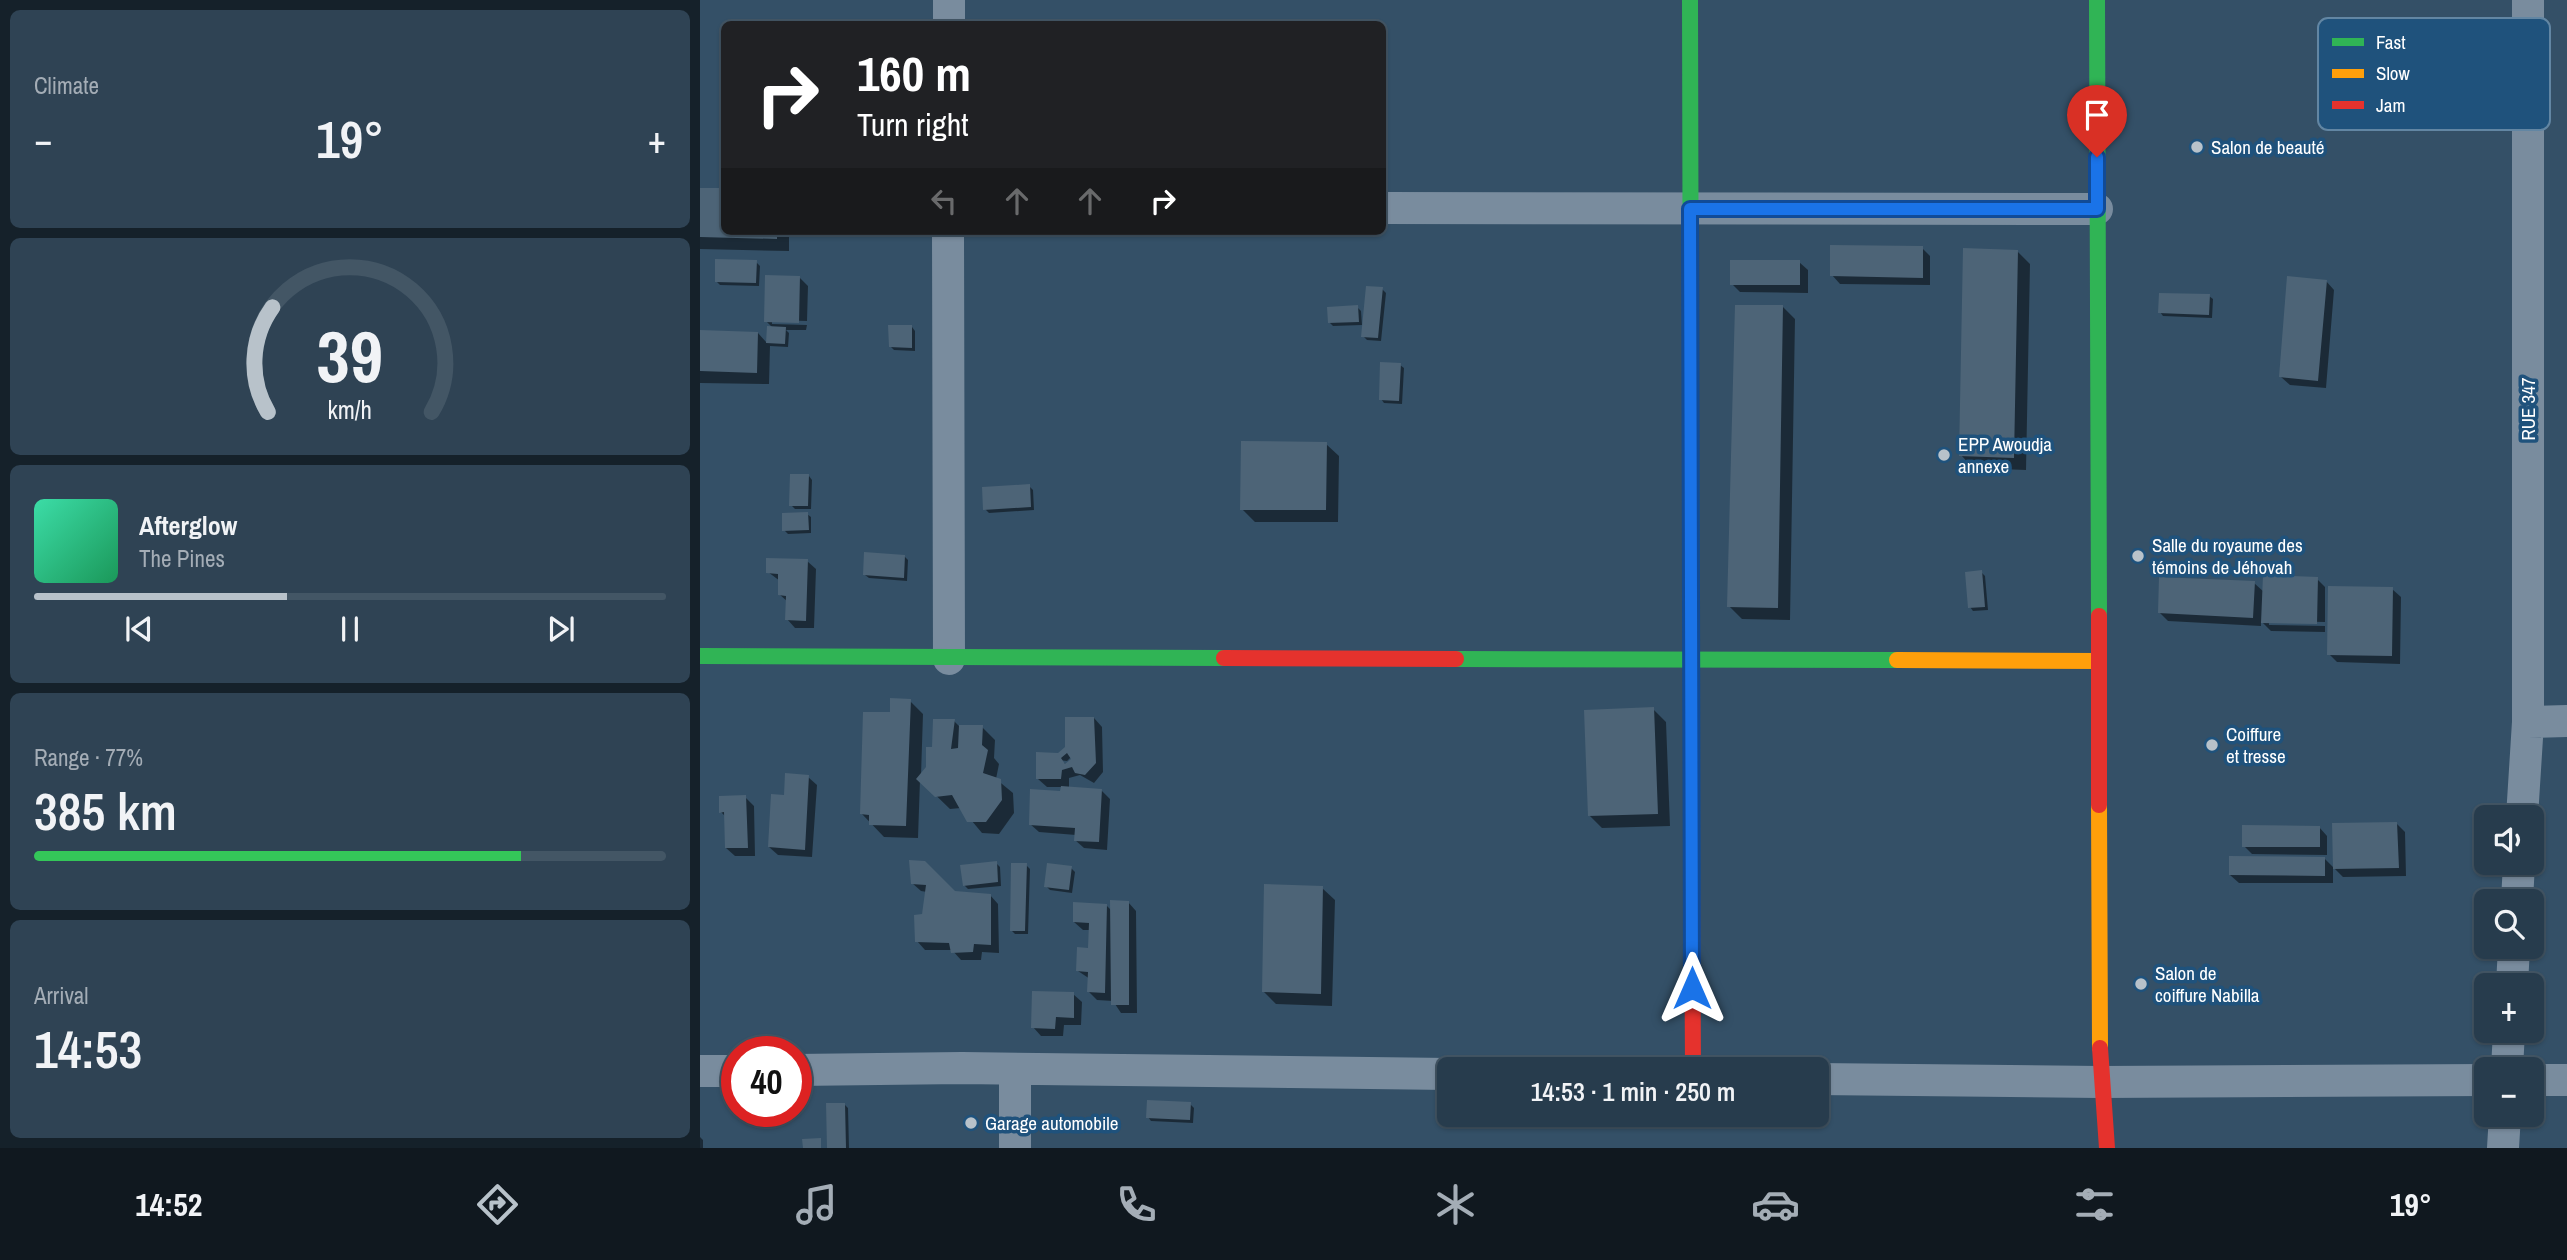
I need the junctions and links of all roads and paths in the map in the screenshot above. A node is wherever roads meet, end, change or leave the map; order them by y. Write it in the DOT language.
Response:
graph roads {
  1 [pos="949,0"];
  2 [pos="1690,0"];
  3 [pos="2097,0"];
  4 [pos="2528,0"];
  5 [pos="2528,18"];
  6 [pos="949,21"];
  7 [pos="2528,130"];
  8 [pos="1386,208"];
  9 [pos="1690,209"];
  10 [pos="2097,209"];
  11 [pos="948,235"];
  12 [pos="700,656"];
  13 [pos="949,659"];
  14 [pos="1692,661"];
  15 [pos="2099,661"];
  16 [pos="2567,721"];
  17 [pos="2528,722"];
  18 [pos="2523,805"];
  19 [pos="1693,1057"];
  20 [pos="1015,1069"];
  21 [pos="812,1070"];
  22 [pos="721,1071"];
  23 [pos="700,1072"];
  24 [pos="1437,1074"];
  25 [pos="1829,1079"];
  26 [pos="2474,1080"];
  27 [pos="2544,1080"];
  28 [pos="2567,1080"];
  29 [pos="2100,1082"];
  30 [pos="2504,1127"];
  31 [pos="1015,1148"];
  32 [pos="2107,1148"];
  33 [pos="2503,1148"];
  1 -- 6 [label="street"];
  2 -- 9 [label="street"];
  3 -- 10 [label="street"];
  4 -- 5 [label="street, RUE 347"];
  7 -- 17 [label="street, RUE 347"];
  8 -- 9 [label="street"];
  9 -- 10 [label="street"];
  9 -- 14 [label="street"];
  10 -- 15 [label="street"];
  11 -- 13 [label="street"];
  12 -- 13 [label="street"];
  13 -- 14 [label="street"];
  14 -- 15 [label="street"];
  14 -- 19 [label="street"];
  15 -- 29 [label="street"];
  16 -- 17 [label="street"];
  17 -- 18 [label="street, RUE 347"];
  20 -- 21 [label="street"];
  20 -- 24 [label="street"];
  20 -- 31 [label="street"];
  22 -- 23 [label="street"];
  25 -- 29 [label="street"];
  26 -- 29 [label="street"];
  27 -- 28 [label="street"];
  29 -- 32 [label="street"];
  30 -- 33 [label="street"];
}
